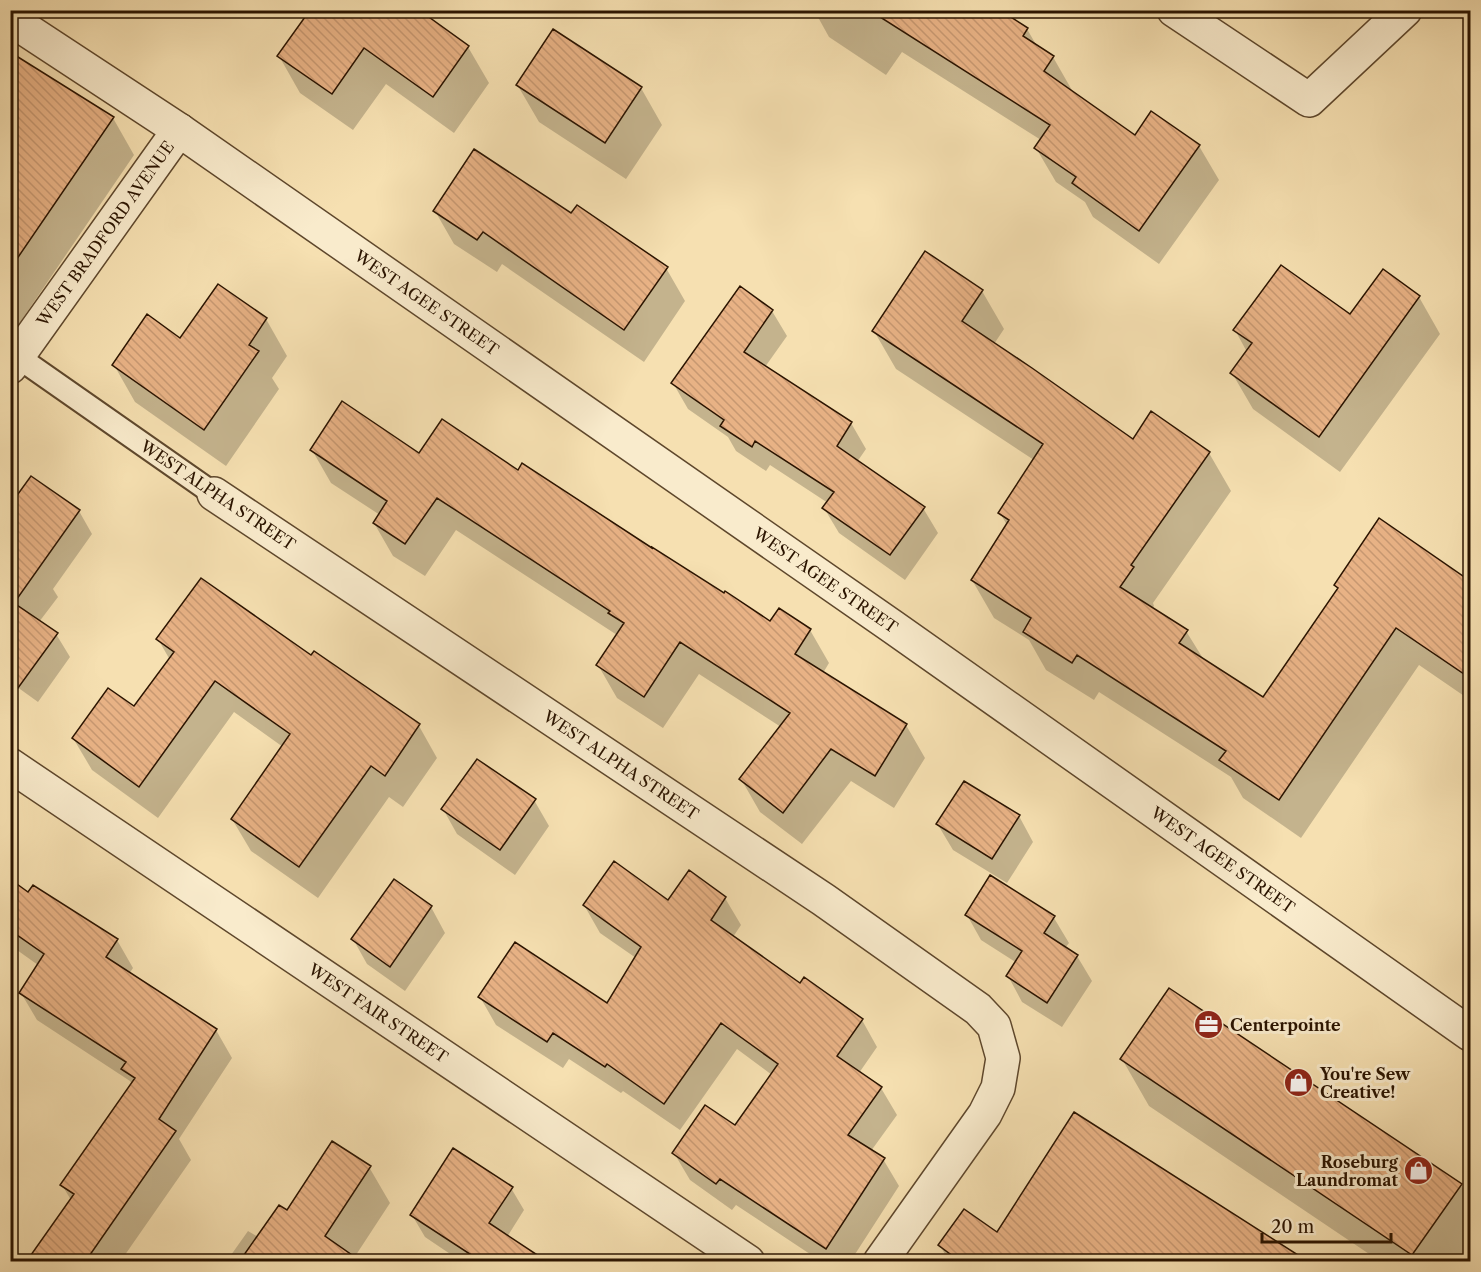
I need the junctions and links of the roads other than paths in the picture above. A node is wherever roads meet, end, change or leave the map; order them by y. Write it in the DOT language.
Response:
graph roads {
  1 [pos="1174,10"];
  2 [pos="1405,10"];
  3 [pos="10,19"];
  4 [pos="179,129"];
  5 [pos="14,362"];
  6 [pos="214,494"];
  7 [pos="10,765"];
  8 [pos="1470,1034"];
  9 [pos="748,1262"];
  10 [pos="880,1262"];
  1 -- 2 [label="street"];
  3 -- 4 [label="street, WEST AGEE STREET"];
  4 -- 5 [label="street, WEST BRADFORD AVENUE"];
  4 -- 8 [label="street, WEST AGEE STREET"];
  5 -- 6 [label="lane, WEST ALPHA STREET"];
  6 -- 10 [label="street, WEST ALPHA STREET"];
  7 -- 9 [label="street, WEST FAIR STREET"];
}
